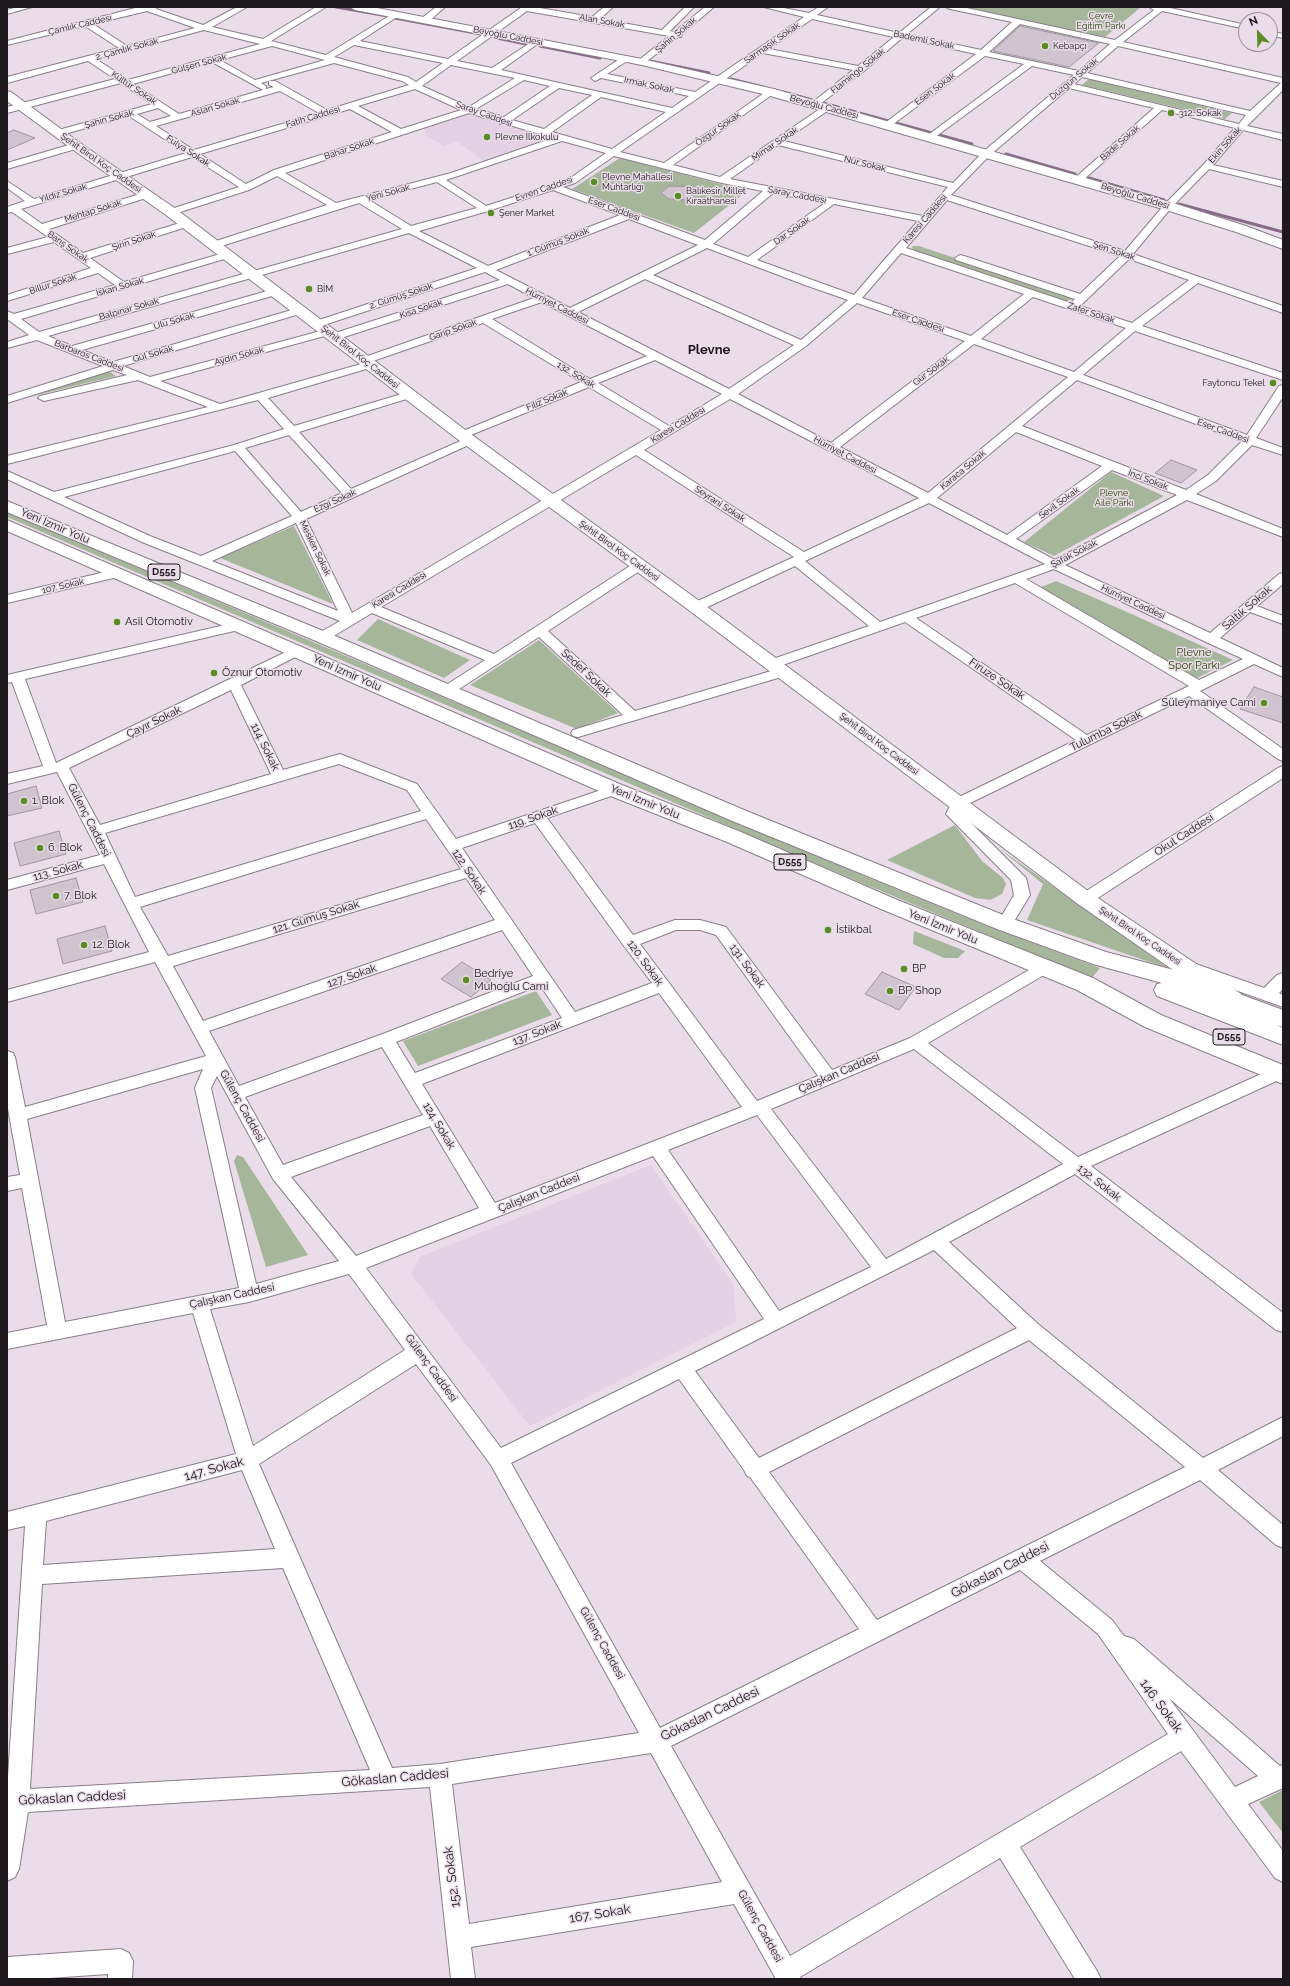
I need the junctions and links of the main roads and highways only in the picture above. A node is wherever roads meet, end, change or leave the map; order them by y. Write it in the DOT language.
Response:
graph roads {
  1 [pos="355,7"];
  2 [pos="7,95"];
  3 [pos="1283,245"];
  4 [pos="7,506"];
  5 [pos="7,525"];
  6 [pos="1101,959"];
  7 [pos="1085,984"];
  8 [pos="1236,1002"];
  9 [pos="1179,1006"];
  10 [pos="1283,1019"];
  11 [pos="1283,1038"];
  12 [pos="1281,1069"];
  1 -- 3 [label="main road, Beyoğlu Caddesi"];
  2 -- 8 [label="main road, Şehit Birol Koç Caddesi"];
  4 -- 6 [label="main road, Yeni İzmir Yolu / D555"];
  5 -- 7 [label="main road, Yeni İzmir Yolu / D555"];
  6 -- 8 [label="main road, Yeni İzmir Yolu / D555"];
  6 -- 9 [label="main road"];
  7 -- 9 [label="main road"];
  7 -- 12 [label="main road, Yeni İzmir Yolu / D555"];
  8 -- 10 [label="main road, Yeni İzmir Yolu / D555"];
  9 -- 11 [label="main road, D555"];
  9 -- 12 [label="main road, D555"];
}
